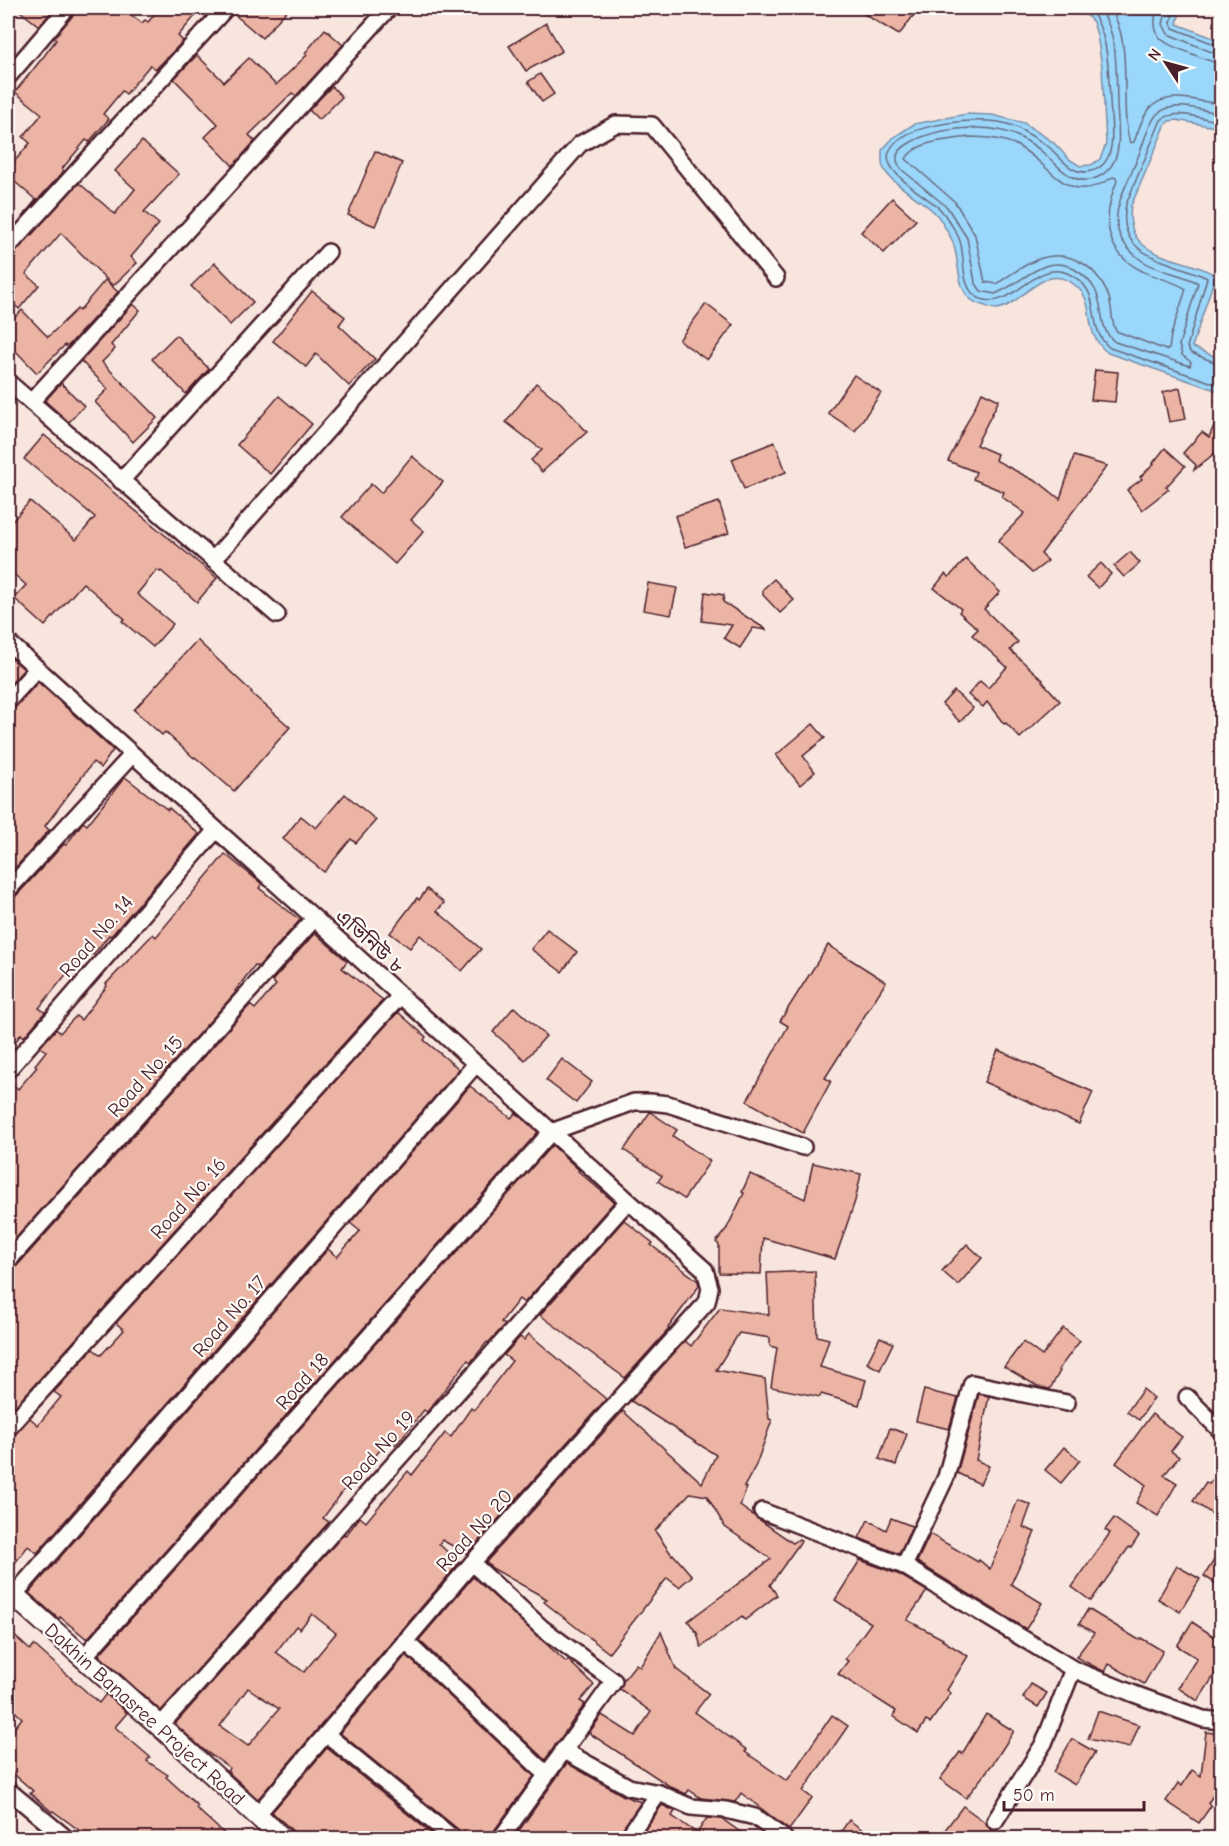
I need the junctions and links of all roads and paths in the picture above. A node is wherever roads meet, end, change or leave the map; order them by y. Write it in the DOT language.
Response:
graph roads {
  1 [pos="68,8"];
  2 [pos="226,8"];
  3 [pos="389,8"];
  4 [pos="8,77"];
  5 [pos="8,247"];
  6 [pos="328,252"];
  7 [pos="776,278"];
  8 [pos="8,382"];
  9 [pos="31,402"];
  10 [pos="121,481"];
  11 [pos="213,560"];
  12 [pos="277,615"];
  13 [pos="8,642"];
  14 [pos="37,669"];
  15 [pos="8,701"];
  16 [pos="132,755"];
  17 [pos="216,830"];
  18 [pos="8,890"];
  19 [pos="314,918"];
  20 [pos="400,996"];
  21 [pos="476,1065"];
  22 [pos="8,1070"];
  23 [pos="551,1132"];
  24 [pos="803,1148"];
  25 [pos="628,1201"];
  26 [pos="8,1261"];
  27 [pos="705,1270"];
  28 [pos="1187,1397"];
  29 [pos="1067,1403"];
  30 [pos="8,1428"];
  31 [pos="1221,1432"];
  32 [pos="762,1511"];
  33 [pos="472,1563"];
  34 [pos="904,1566"];
  35 [pos="9,1595"];
  36 [pos="405,1641"];
  37 [pos="84,1658"];
  38 [pos="1073,1669"];
  39 [pos="1221,1721"];
  40 [pos="160,1726"];
  41 [pos="326,1734"];
  42 [pos="563,1750"];
  43 [pos="546,1774"];
  44 [pos="8,1790"];
  45 [pos="659,1793"];
  46 [pos="256,1816"];
  47 [pos="995,1821"];
  48 [pos="66,1839"];
  49 [pos="282,1839"];
  50 [pos="453,1839"];
  51 [pos="501,1839"];
  52 [pos="627,1839"];
  53 [pos="784,1839"];
  1 -- 4 [label="street"];
  2 -- 5 [label="street"];
  3 -- 9 [label="street"];
  6 -- 10 [label="street"];
  7 -- 11 [label="street"];
  8 -- 9 [label="street"];
  9 -- 10 [label="street"];
  10 -- 11 [label="street"];
  11 -- 12 [label="street"];
  13 -- 14 [label="street, এভিনিউ ৮"];
  14 -- 15 [label="street"];
  14 -- 16 [label="street, এভিনিউ ৮"];
  16 -- 17 [label="street, এভিনিউ ৮"];
  16 -- 18 [label="street"];
  17 -- 19 [label="street, এভিনিউ ৮"];
  17 -- 22 [label="street, Road No. 14"];
  19 -- 20 [label="street, এভিনিউ ৮"];
  19 -- 26 [label="street, Road No. 15"];
  20 -- 21 [label="street, এভিনিউ ৮"];
  20 -- 30 [label="street, Road No. 16"];
  21 -- 23 [label="street, এভিনিউ ৮"];
  21 -- 35 [label="street, Road No. 17"];
  23 -- 24 [label="street"];
  23 -- 25 [label="street, এভিনিউ ৮"];
  23 -- 37 [label="street, Road 18"];
  25 -- 27 [label="street, এভিনিউ ৮"];
  25 -- 40 [label="street, Road No 19"];
  27 -- 33 [label="street, Road No 20"];
  28 -- 31 [label="street"];
  29 -- 34 [label="street"];
  32 -- 34 [label="street"];
  33 -- 36 [label="street, Road No 20"];
  33 -- 42 [label="street"];
  34 -- 38 [label="street"];
  35 -- 37 [label="street, Dakhin Banasree Project Road"];
  36 -- 41 [label="street, Road No 20"];
  36 -- 43 [label="street"];
  37 -- 40 [label="street, Dakhin Banasree Project Road"];
  38 -- 39 [label="street"];
  38 -- 47 [label="street"];
  40 -- 46 [label="street, Dakhin Banasree Project Road"];
  41 -- 46 [label="street, Road No 20"];
  41 -- 50 [label="street"];
  42 -- 43 [label="street"];
  42 -- 45 [label="street"];
  43 -- 51 [label="street"];
  44 -- 48 [label="street"];
  45 -- 52 [label="street"];
  45 -- 53 [label="street"];
  46 -- 49 [label="street, Dakhin Banasree Project Road"];
}
